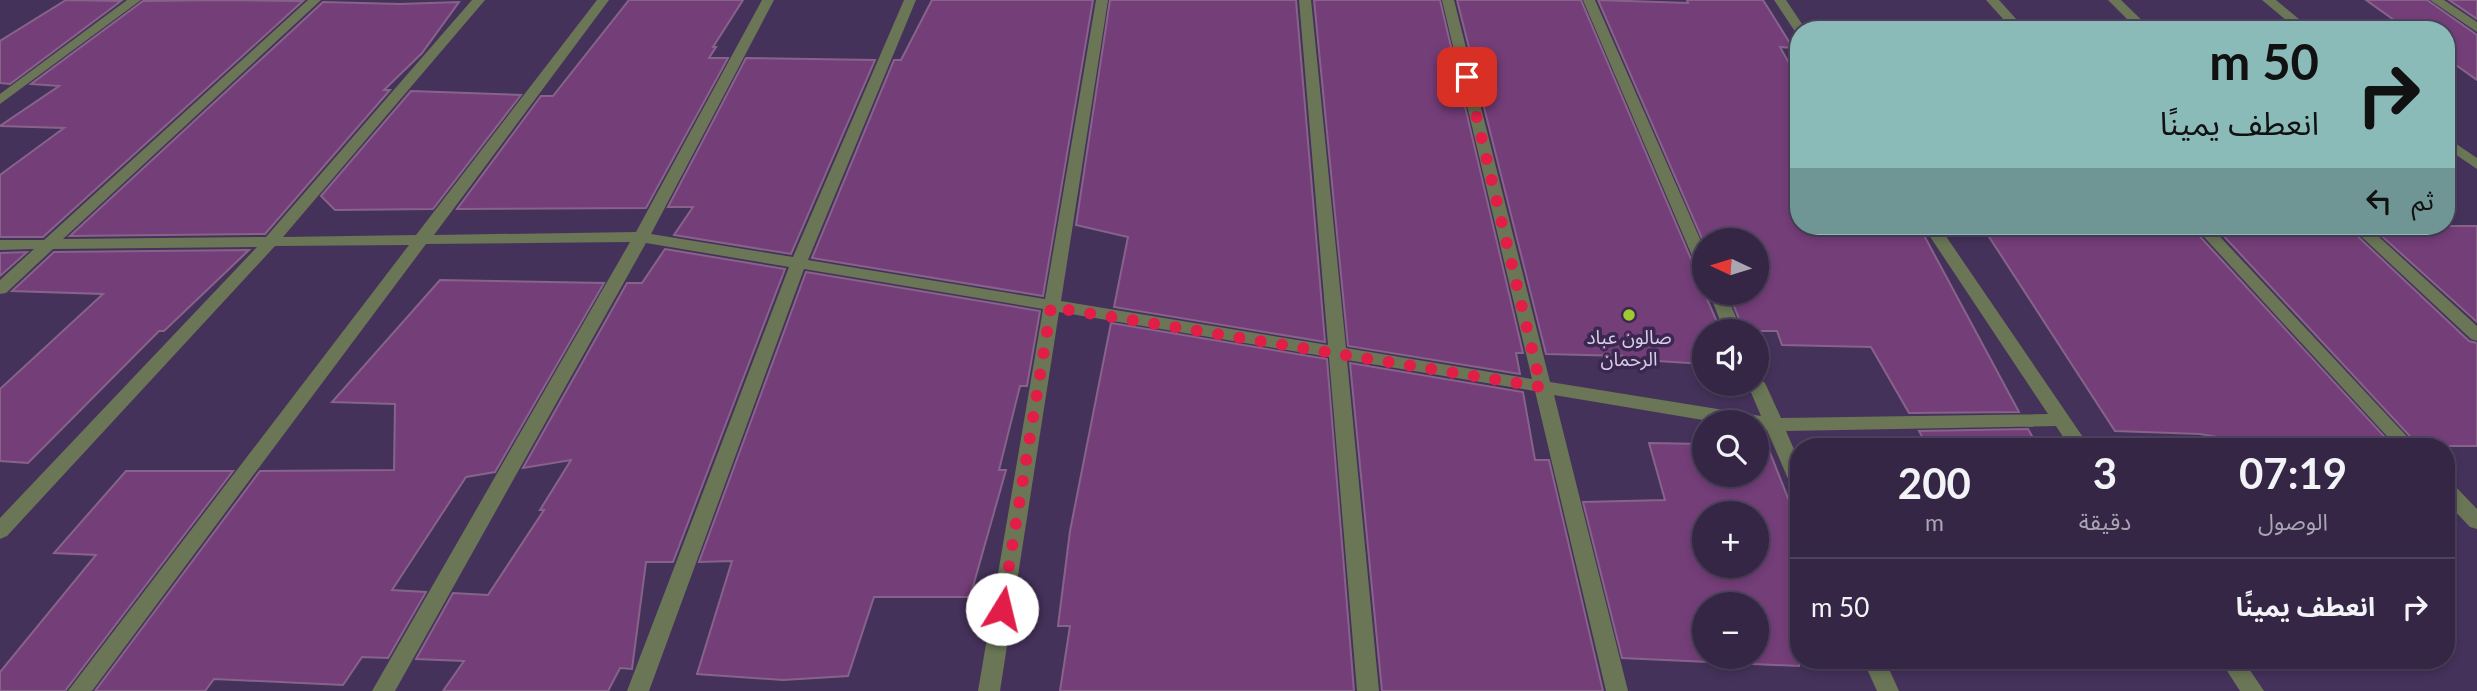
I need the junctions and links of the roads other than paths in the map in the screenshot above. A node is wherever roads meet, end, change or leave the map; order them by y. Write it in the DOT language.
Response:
graph roads {
  1 [pos="135,0"];
  2 [pos="315,0"];
  3 [pos="479,0"];
  4 [pos="603,0"];
  5 [pos="768,0"];
  6 [pos="910,0"];
  7 [pos="1102,0"];
  8 [pos="1305,0"];
  9 [pos="1448,0"];
  10 [pos="1589,0"];
  11 [pos="1780,0"];
  12 [pos="1992,0"];
  13 [pos="2114,0"];
  14 [pos="2269,0"];
  15 [pos="2436,0"];
  16 [pos="1794,21"];
  17 [pos="2012,21"];
  18 [pos="2136,21"];
  19 [pos="2295,21"];
  20 [pos="2477,28"];
  21 [pos="0,100"];
  22 [pos="2455,148"];
  23 [pos="2477,165"];
  24 [pos="1937,235"];
  25 [pos="2210,235"];
  26 [pos="2368,235"];
  27 [pos="641,237"];
  28 [pos="1692,237"];
  29 [pos="421,241"];
  30 [pos="270,242"];
  31 [pos="52,243"];
  32 [pos="0,246"];
  33 [pos="798,264"];
  34 [pos="0,289"];
  35 [pos="1051,307"];
  36 [pos="2477,335"];
  37 [pos="1337,353"];
  38 [pos="1541,387"];
  39 [pos="1692,412"];
  40 [pos="2060,420"];
  41 [pos="1769,423"];
  42 [pos="1769,434"];
  43 [pos="2073,438"];
  44 [pos="2400,438"];
  45 [pos="1790,468"];
  46 [pos="2455,499"];
  47 [pos="2477,522"];
  48 [pos="0,531"];
  49 [pos="1878,669"];
  50 [pos="2237,669"];
  51 [pos="79,691"];
  52 [pos="383,691"];
  53 [pos="638,691"];
  54 [pos="989,691"];
  55 [pos="1368,691"];
  56 [pos="1617,691"];
  57 [pos="1888,691"];
  58 [pos="2253,691"];
  1 -- 21 [label="street"];
  2 -- 31 [label="street"];
  3 -- 30 [label="street"];
  4 -- 29 [label="street"];
  5 -- 27 [label="street"];
  6 -- 33 [label="street"];
  7 -- 35 [label="street"];
  8 -- 37 [label="street"];
  9 -- 38 [label="street"];
  10 -- 28 [label="street"];
  11 -- 16 [label="street"];
  12 -- 17 [label="street"];
  13 -- 18 [label="street"];
  14 -- 19 [label="street"];
  15 -- 20 [label="street"];
  22 -- 23 [label="street"];
  24 -- 40 [label="street"];
  25 -- 44 [label="street"];
  26 -- 36 [label="street"];
  27 -- 29 [label="street"];
  27 -- 33 [label="street"];
  27 -- 52 [label="street"];
  29 -- 30 [label="street"];
  29 -- 51 [label="street"];
  30 -- 31 [label="street"];
  30 -- 48 [label="street"];
  31 -- 32 [label="street"];
  31 -- 34 [label="street"];
  33 -- 35 [label="street"];
  33 -- 53 [label="street"];
  35 -- 37 [label="street"];
  35 -- 54 [label="street"];
  37 -- 38 [label="street"];
  37 -- 55 [label="street"];
  38 -- 39 [label="street"];
  38 -- 56 [label="street"];
  40 -- 41 [label="street"];
  40 -- 43 [label="street"];
  42 -- 45 [label="street"];
  46 -- 47 [label="street"];
  49 -- 57 [label="street"];
  50 -- 58 [label="street"];
}
